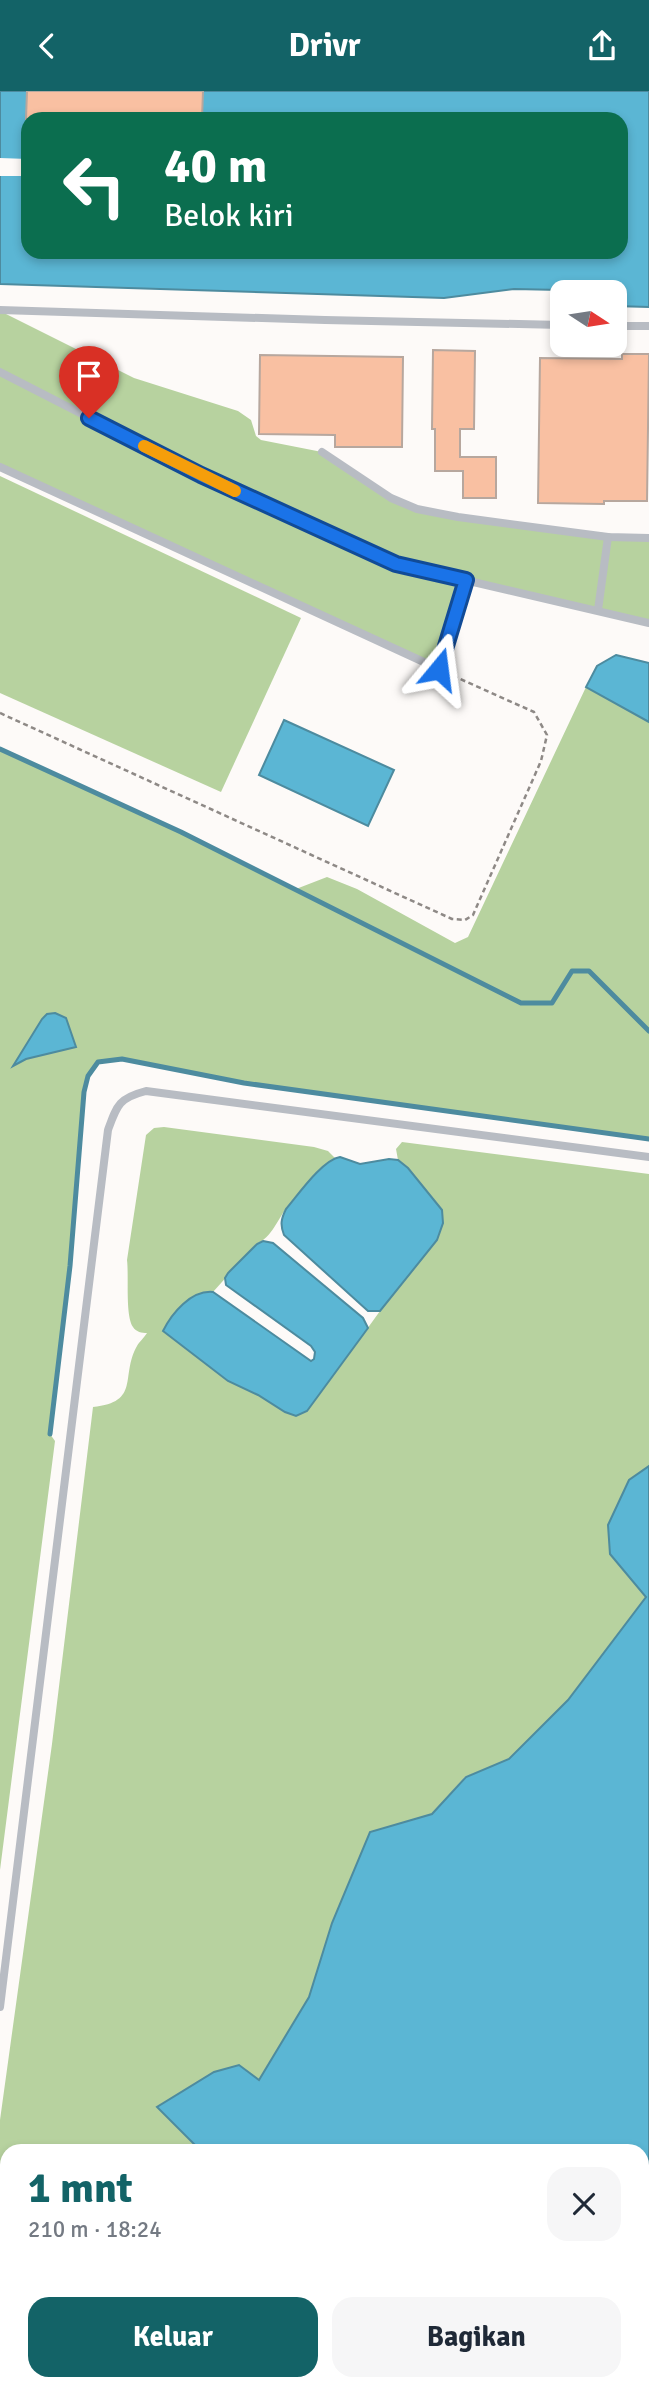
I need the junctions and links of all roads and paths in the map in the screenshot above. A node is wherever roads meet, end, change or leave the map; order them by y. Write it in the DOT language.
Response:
graph roads {
  1 [pos="0,310"];
  2 [pos="550,325"];
  3 [pos="627,326"];
  4 [pos="649,327"];
  5 [pos="0,372"];
  6 [pos="321,452"];
  7 [pos="0,467"];
  8 [pos="608,537"];
  9 [pos="649,538"];
  10 [pos="466,580"];
  11 [pos="598,610"];
  12 [pos="649,623"];
  13 [pos="439,669"];
  14 [pos="0,713"];
  15 [pos="649,1157"];
  16 [pos="0,2007"];
  1 -- 2 [label="lane"];
  3 -- 4 [label="lane"];
  5 -- 10 [label="lane"];
  6 -- 8 [label="lane"];
  7 -- 13 [label="lane"];
  8 -- 9 [label="lane"];
  8 -- 11 [label="lane"];
  10 -- 11 [label="lane"];
  10 -- 13 [label="lane"];
  11 -- 12 [label="lane"];
  13 -- 14 [label="path"];
  15 -- 16 [label="lane"];
}
